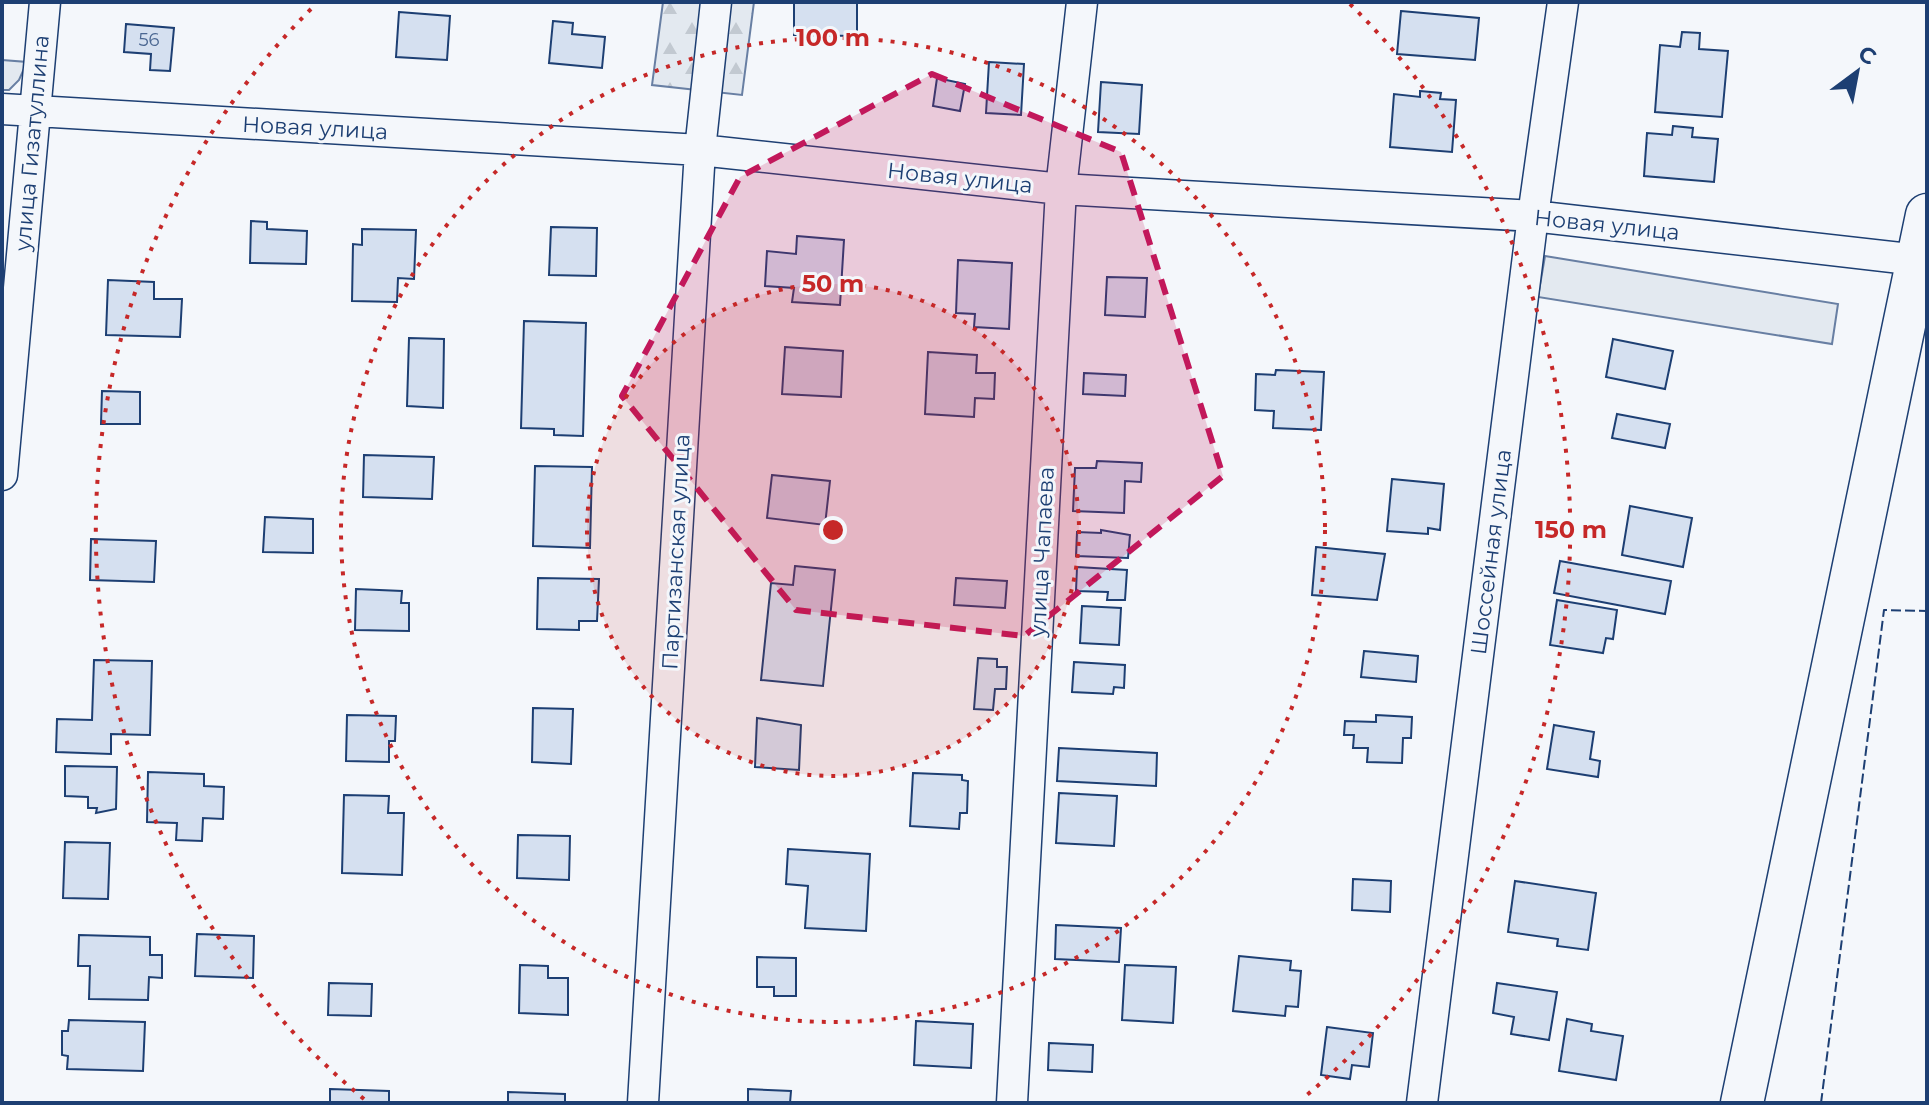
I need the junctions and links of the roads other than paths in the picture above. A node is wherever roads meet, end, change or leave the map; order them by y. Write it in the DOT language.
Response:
graph roads {
  1 [pos="45,2"];
  2 [pos="716,2"];
  3 [pos="1082,2"];
  4 [pos="1563,2"];
  5 [pos="2,109"];
  6 [pos="35,112"];
  7 [pos="700,150"];
  8 [pos="1061,189"];
  9 [pos="1927,215"];
  10 [pos="1533,216"];
  11 [pos="1918,260"];
  12 [pos="2,475"];
  13 [pos="643,1103"];
  14 [pos="1012,1103"];
  15 [pos="1422,1103"];
  16 [pos="1742,1103"];
  1 -- 6 [label="street, улица Гизатуллина"];
  2 -- 7 [label="street, Партизанская улица"];
  3 -- 8 [label="street, улица Чапаева"];
  4 -- 10 [label="street, Шоссейная улица"];
  5 -- 6 [label="street, Новая улица"];
  6 -- 7 [label="street, Новая улица"];
  6 -- 12 [label="street, улица Гизатуллина"];
  7 -- 8 [label="street, Новая улица"];
  7 -- 13 [label="street, Партизанская улица"];
  8 -- 10 [label="street, Новая улица"];
  8 -- 14 [label="street, улица Чапаева"];
  9 -- 11 [label="main road"];
  10 -- 11 [label="street, Новая улица"];
  10 -- 15 [label="street, Шоссейная улица"];
  11 -- 16 [label="main road"];
}
